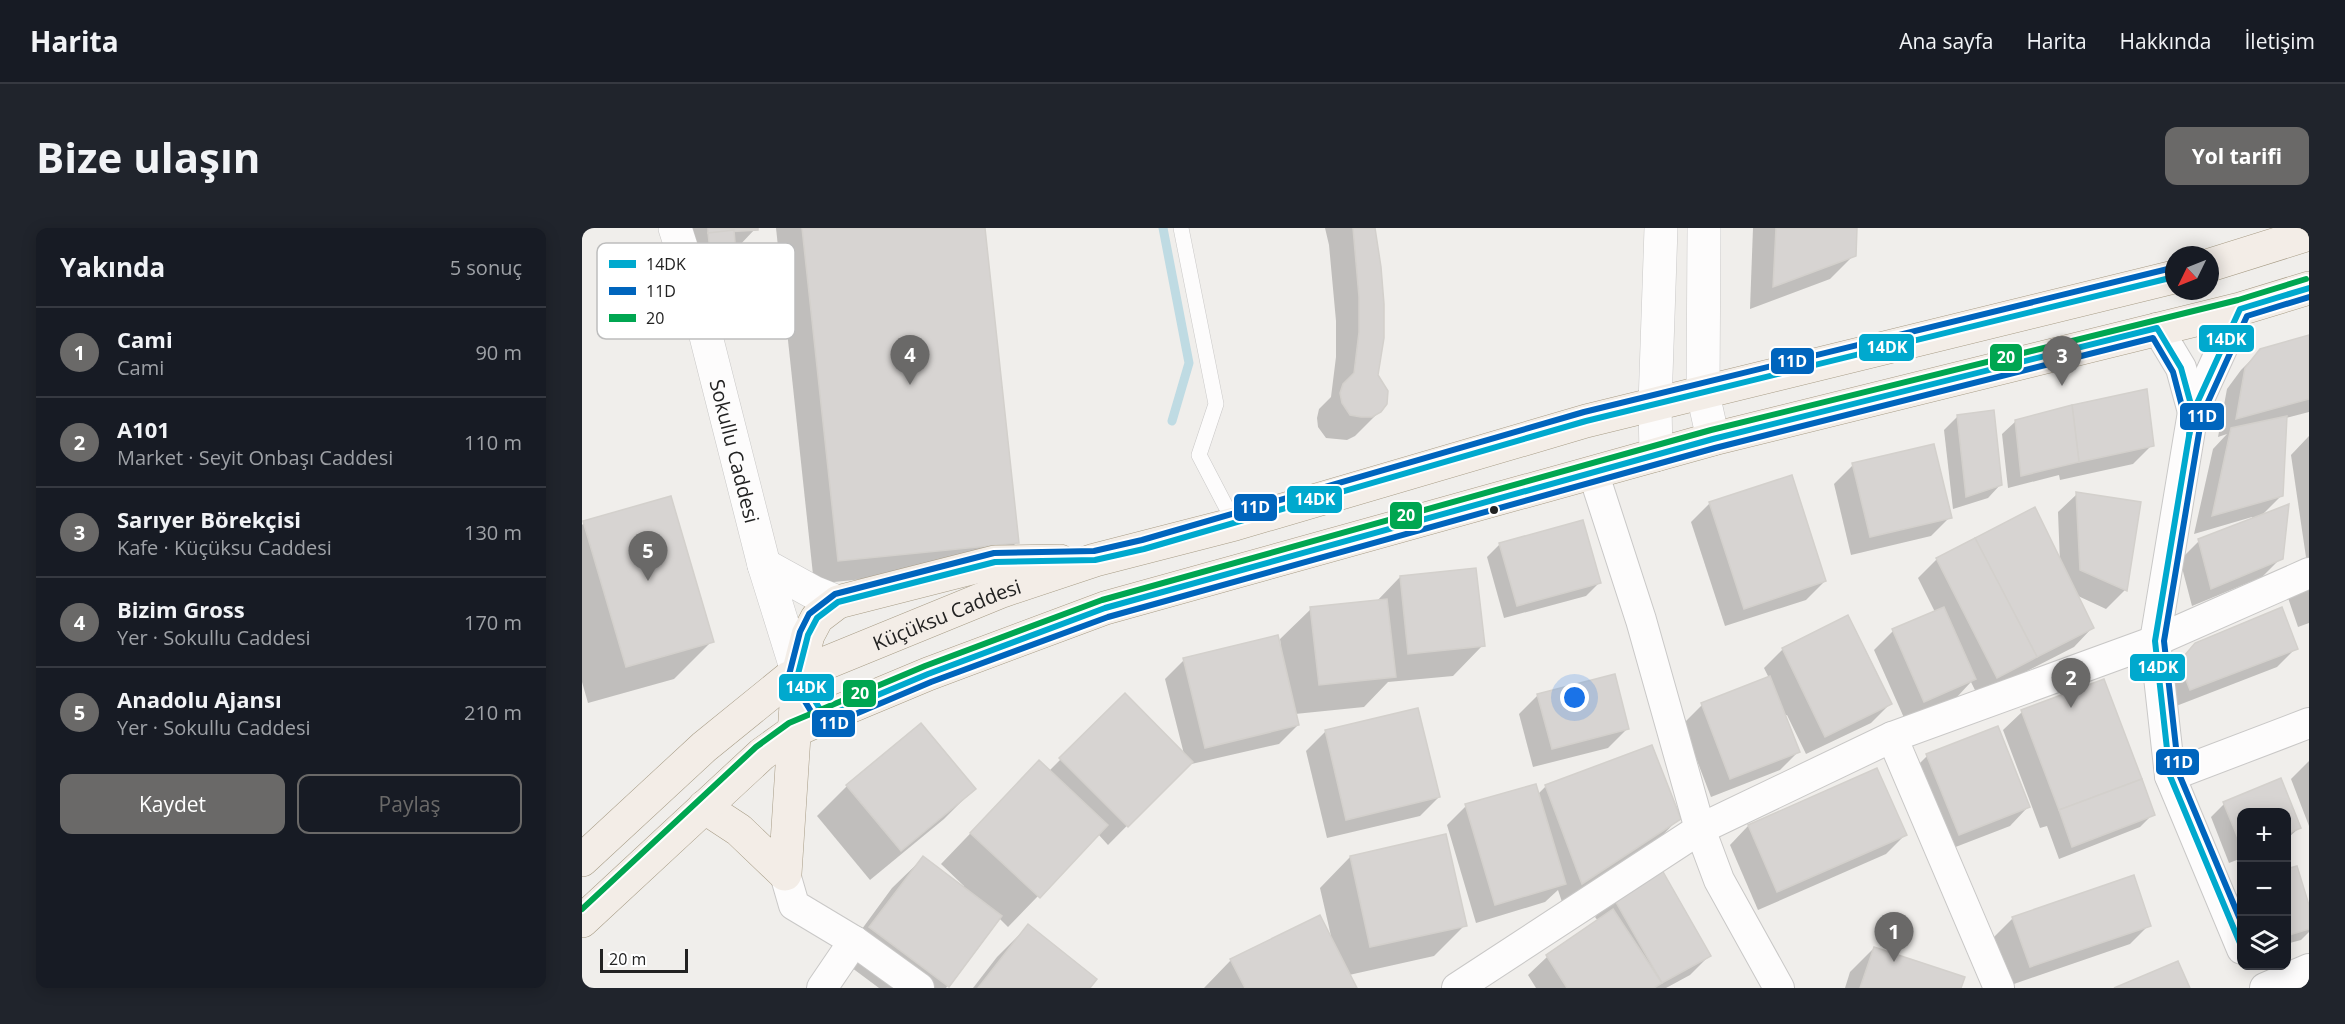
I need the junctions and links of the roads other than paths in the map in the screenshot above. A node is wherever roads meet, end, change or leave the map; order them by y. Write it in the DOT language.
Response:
graph roads {
  1 [pos="675,228"];
  2 [pos="1180,228"];
  3 [pos="1661,228"];
  4 [pos="1704,228"];
  5 [pos="2309,234"];
  6 [pos="680,243"];
  7 [pos="2219,262"];
  8 [pos="2165,279"];
  9 [pos="2309,288"];
  10 [pos="2240,309"];
  11 [pos="2157,328"];
  12 [pos="707,339"];
  13 [pos="1703,394"];
  14 [pos="1655,405"];
  15 [pos="2193,412"];
  16 [pos="1713,439"];
  17 [pos="1656,455"];
  18 [pos="1593,472"];
  19 [pos="1235,524"];
  20 [pos="1095,560"];
  21 [pos="764,565"];
  22 [pos="2309,573"];
  23 [pos="838,602"];
  24 [pos="2155,641"];
  25 [pos="798,674"];
  26 [pos="825,717"];
  27 [pos="2309,723"];
  28 [pos="795,731"];
  29 [pos="1892,737"];
  30 [pos="2170,776"];
  31 [pos="704,807"];
  32 [pos="1700,829"];
  33 [pos="582,860"];
  34 [pos="785,874"];
  35 [pos="582,921"];
  36 [pos="2237,939"];
  37 [pos="854,941"];
  38 [pos="2309,969"];
  39 [pos="2250,970"];
  40 [pos="822,988"];
  41 [pos="919,988"];
  42 [pos="1457,988"];
  43 [pos="1779,988"];
  44 [pos="1999,988"];
  45 [pos="2257,988"];
  46 [pos="2265,988"];
  1 -- 6 [label="street, Sokullu Caddesi"];
  2 -- 19 [label="lane"];
  3 -- 14 [label="street"];
  4 -- 13 [label="street"];
  5 -- 7 [label="main road"];
  8 -- 13 [label="main road, Küçüksu Caddesi"];
  9 -- 10 [label="main road"];
  10 -- 11 [label="main road"];
  10 -- 15 [label="street"];
  11 -- 15 [label="street"];
  11 -- 16 [label="main road"];
  12 -- 21 [label="street, Sokullu Caddesi"];
  13 -- 14 [label="main road, Küçüksu Caddesi"];
  13 -- 16 [label="street"];
  14 -- 17 [label="street"];
  14 -- 19 [label="main road, Küçüksu Caddesi"];
  15 -- 24 [label="street"];
  16 -- 17 [label="main road"];
  17 -- 18 [label="main road"];
  18 -- 26 [label="main road"];
  18 -- 32 [label="street"];
  19 -- 20 [label="main road, Küçüksu Caddesi"];
  20 -- 23 [label="main road"];
  20 -- 25 [label="main road, Küçüksu Caddesi"];
  21 -- 23 [label="street"];
  21 -- 25 [label="street, Sokullu Caddesi"];
  22 -- 24 [label="street"];
  23 -- 25 [label="main road"];
  24 -- 29 [label="street"];
  24 -- 30 [label="street"];
  25 -- 26 [label="main road"];
  25 -- 28 [label="main road"];
  25 -- 33 [label="main road, Küçüksu Caddesi"];
  26 -- 28 [label="main road"];
  27 -- 30 [label="street"];
  28 -- 31 [label="main road"];
  28 -- 34 [label="main road"];
  29 -- 32 [label="street"];
  29 -- 44 [label="street"];
  30 -- 36 [label="street"];
  31 -- 34 [label="main road"];
  31 -- 35 [label="main road"];
  32 -- 42 [label="street"];
  32 -- 43 [label="street"];
  34 -- 37 [label="street"];
  37 -- 40 [label="street"];
  37 -- 41 [label="street"];
  38 -- 46 [label="street"];
  39 -- 45 [label="street"];
}
